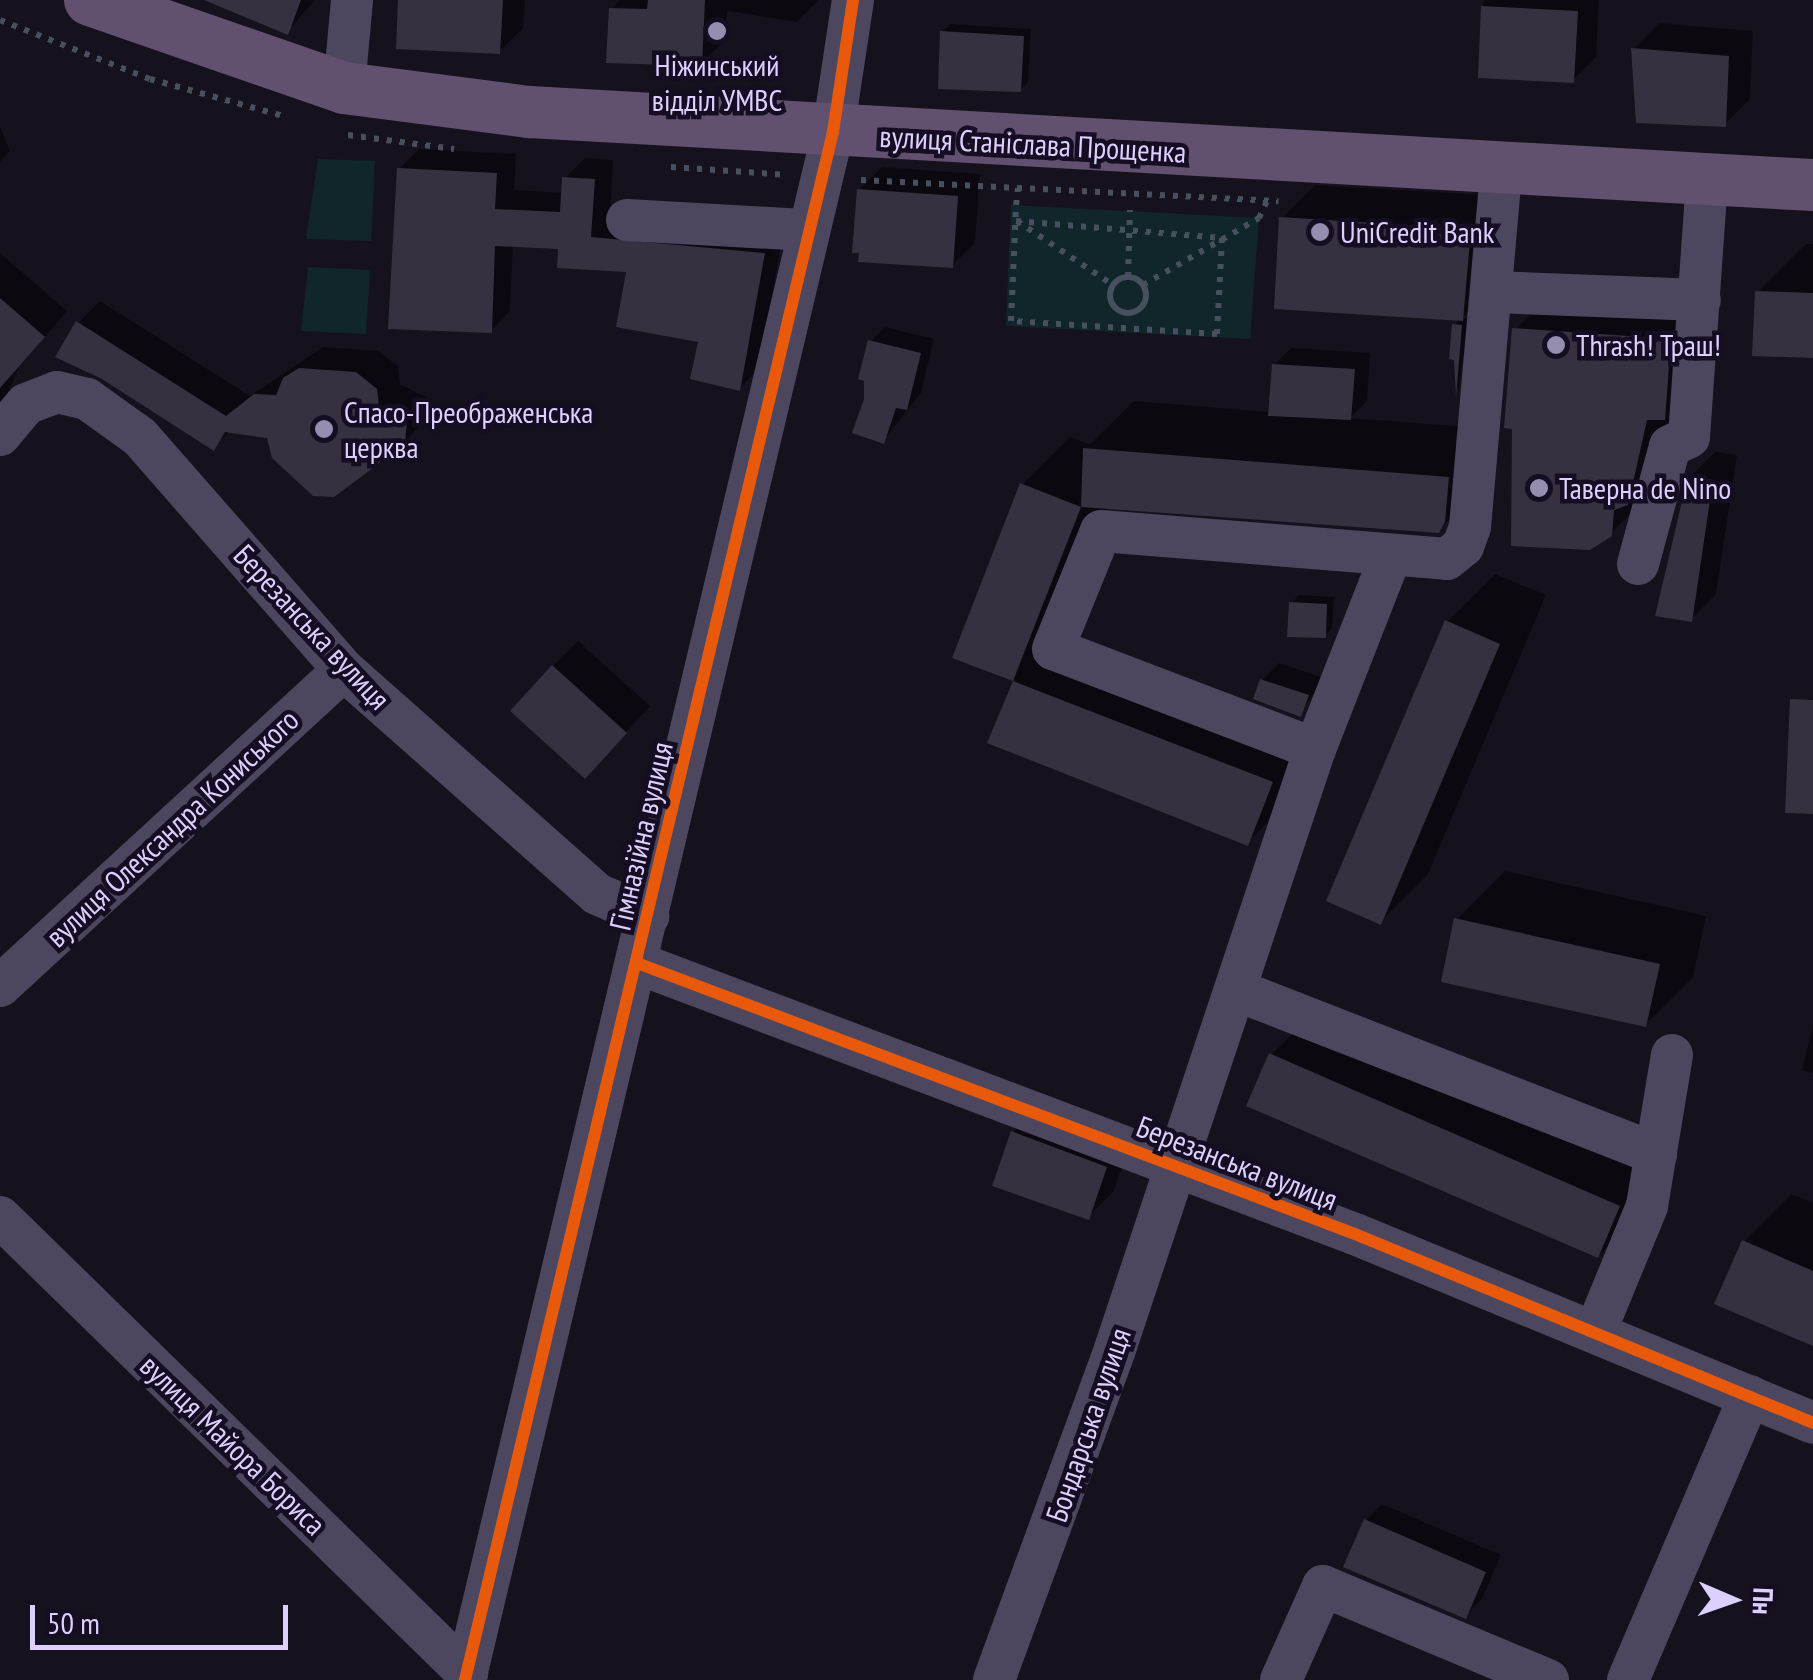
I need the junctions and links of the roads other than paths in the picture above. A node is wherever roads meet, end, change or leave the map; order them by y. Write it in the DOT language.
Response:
graph roads {
  1 [pos="90,0"];
  2 [pos="352,0"];
  3 [pos="853,0"];
  4 [pos="344,88"];
  5 [pos="833,132"];
  6 [pos="1501,171"];
  7 [pos="1706,180"];
  8 [pos="1813,185"];
  9 [pos="627,220"];
  10 [pos="808,230"];
  11 [pos="1493,292"];
  12 [pos="1700,300"];
  13 [pos="13,420"];
  14 [pos="1391,555"];
  15 [pos="1638,564"];
  16 [pos="344,670"];
  17 [pos="1315,749"];
  18 [pos="648,916"];
  19 [pos="637,963"];
  20 [pos="0,986"];
  21 [pos="1236,990"];
  22 [pos="1672,1055"];
  23 [pos="1656,1154"];
  24 [pos="1178,1167"];
  25 [pos="0,1217"];
  26 [pos="1596,1330"];
  27 [pos="1750,1396"];
  28 [pos="1813,1423"];
  29 [pos="466,1676"];
  30 [pos="994,1680"];
  31 [pos="1281,1680"];
  32 [pos="1548,1680"];
  33 [pos="1628,1680"];
  1 -- 4 [label="main road, вулиця Станіслава Прощенка"];
  2 -- 4 [label="street"];
  3 -- 5 [label="street, Гімназійна вулиця"];
  4 -- 5 [label="main road, вулиця Станіслава Прощенка"];
  5 -- 6 [label="main road, вулиця Станіслава Прощенка"];
  5 -- 10 [label="street, Гімназійна вулиця"];
  6 -- 7 [label="main road, вулиця Станіслава Прощенка"];
  6 -- 11 [label="street"];
  7 -- 8 [label="main road, вулиця Станіслава Прощенка"];
  7 -- 12 [label="street"];
  9 -- 10 [label="street"];
  10 -- 18 [label="street, Гімназійна вулиця"];
  11 -- 12 [label="street"];
  11 -- 14 [label="street"];
  12 -- 15 [label="street"];
  13 -- 16 [label="street, Березанська вулиця"];
  14 -- 17 [label="street, Бондарська вулиця"];
  14 -- 17 [label="street"];
  16 -- 18 [label="street, Березанська вулиця"];
  16 -- 20 [label="street, вулиця Олександра Кониського"];
  17 -- 21 [label="street, Бондарська вулиця"];
  18 -- 19 [label="street, Гімназійна вулиця"];
  19 -- 24 [label="street, Березанська вулиця"];
  19 -- 29 [label="street, Гімназійна вулиця"];
  21 -- 23 [label="street"];
  21 -- 24 [label="street, Бондарська вулиця"];
  22 -- 23 [label="street"];
  23 -- 26 [label="street"];
  24 -- 26 [label="street, Березанська вулиця"];
  24 -- 30 [label="street, Бондарська вулиця"];
  25 -- 29 [label="street, вулиця Майора Бориса"];
  26 -- 27 [label="street, Березанська вулиця"];
  27 -- 28 [label="street, Березанська вулиця"];
  27 -- 33 [label="street"];
  31 -- 32 [label="street"];
}
